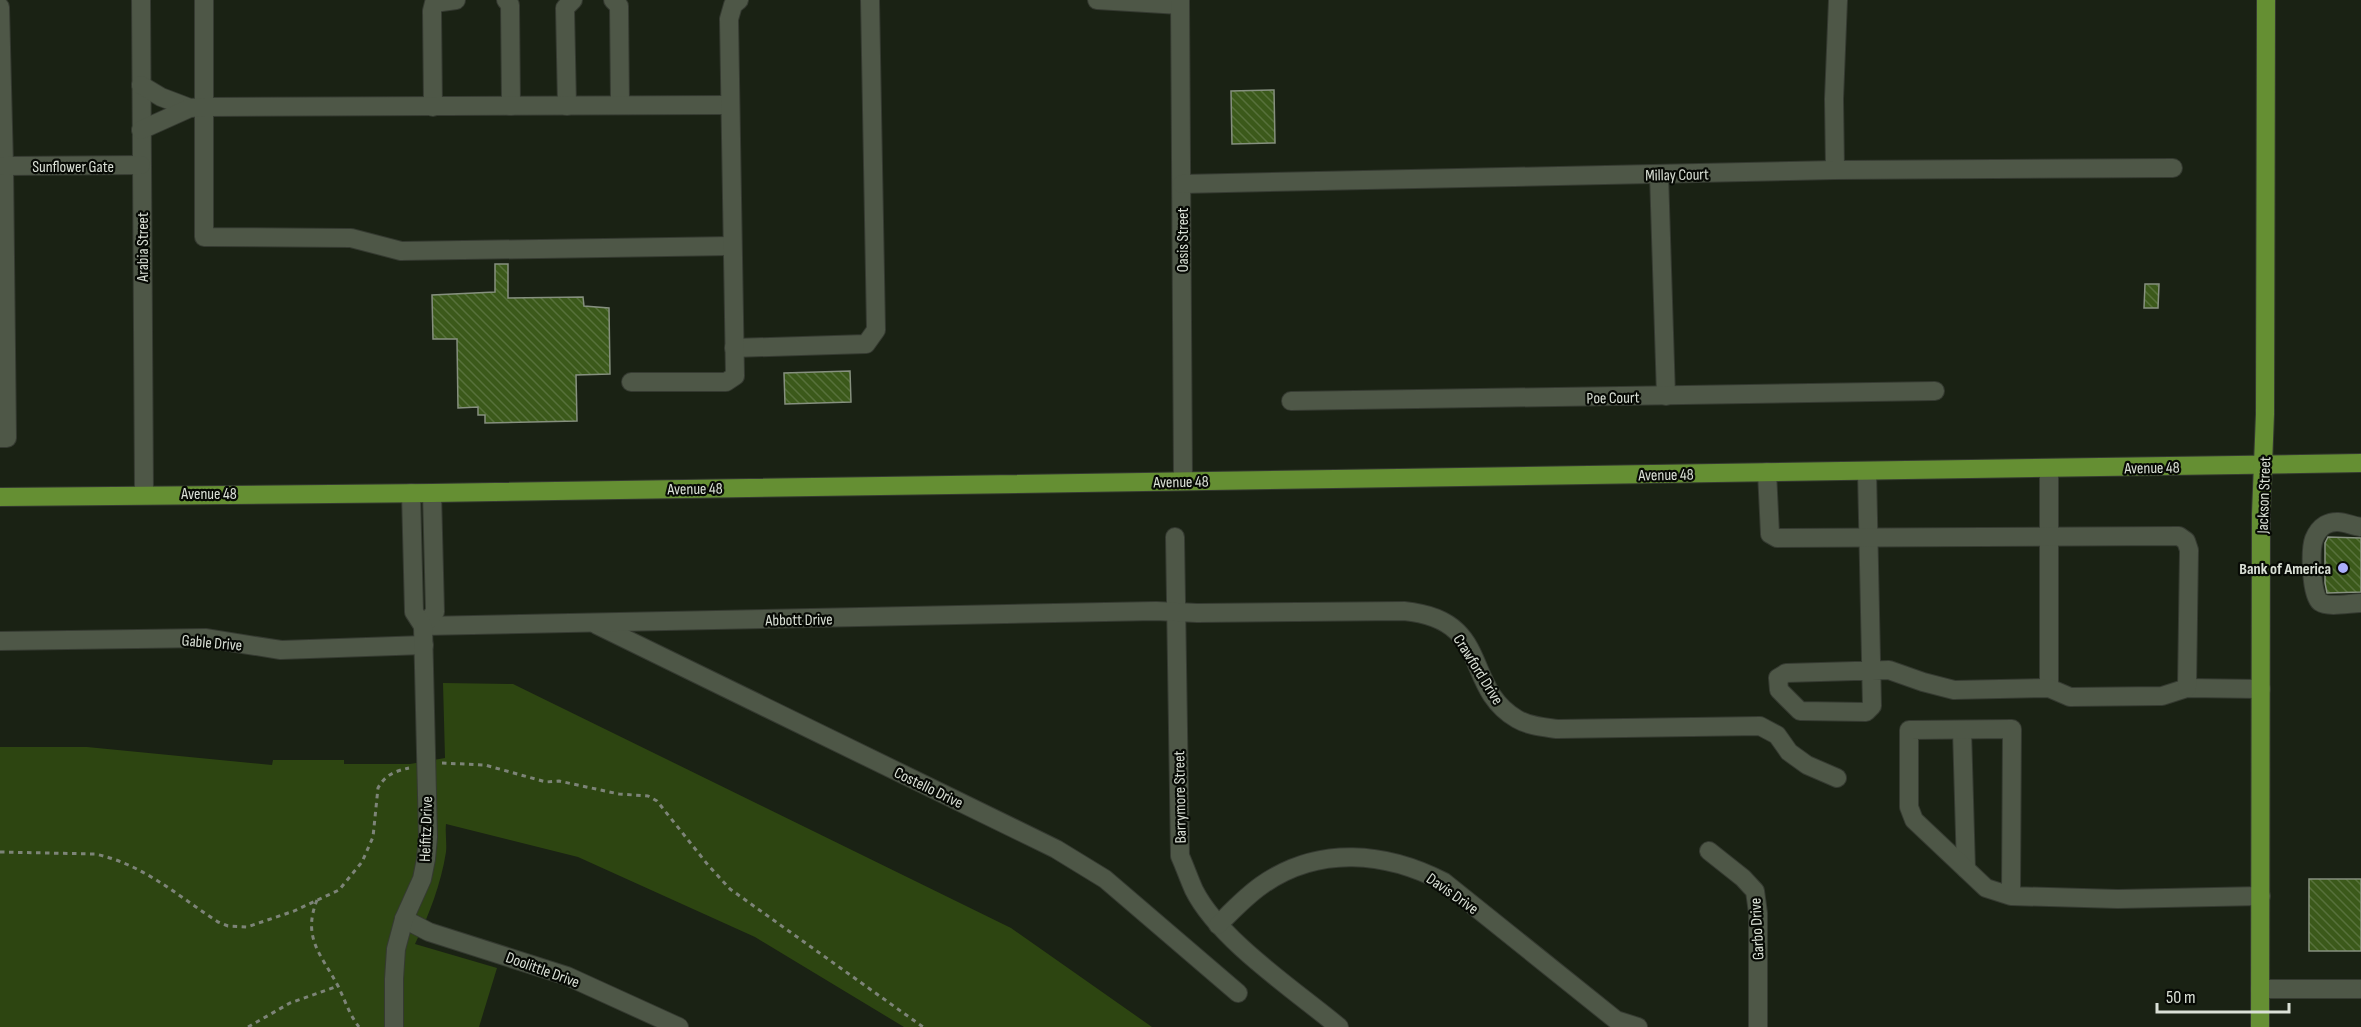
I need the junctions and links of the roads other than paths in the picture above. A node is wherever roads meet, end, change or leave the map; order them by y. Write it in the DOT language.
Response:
graph roads {
  1 [pos="141,0"];
  2 [pos="204,0"];
  3 [pos="456,0"];
  4 [pos="506,0"];
  5 [pos="573,0"];
  6 [pos="613,0"];
  7 [pos="739,0"];
  8 [pos="870,0"];
  9 [pos="1097,0"];
  10 [pos="1838,0"];
  11 [pos="2266,0"];
  12 [pos="1180,2"];
  13 [pos="0,7"];
  14 [pos="1,54"];
  15 [pos="141,85"];
  16 [pos="620,105"];
  17 [pos="729,105"];
  18 [pos="511,106"];
  19 [pos="567,106"];
  20 [pos="433,107"];
  21 [pos="198,108"];
  22 [pos="141,130"];
  23 [pos="141,165"];
  24 [pos="4,166"];
  25 [pos="2173,168"];
  26 [pos="1834,170"];
  27 [pos="1659,174"];
  28 [pos="1182,184"];
  29 [pos="732,246"];
  30 [pos="3,247"];
  31 [pos="734,348"];
  32 [pos="631,382"];
  33 [pos="1935,391"];
  34 [pos="1666,396"];
  35 [pos="1291,401"];
  36 [pos="4,438"];
  37 [pos="2361,463"];
  38 [pos="2263,465"];
  39 [pos="2049,469"];
  40 [pos="1867,471"];
  41 [pos="1767,472"];
  42 [pos="1183,480"];
  43 [pos="411,493"];
  44 [pos="432,493"];
  45 [pos="144,494"];
  46 [pos="0,497"];
  47 [pos="2361,527"];
  48 [pos="1175,537"];
  49 [pos="2049,537"];
  50 [pos="1868,539"];
  51 [pos="413,566"];
  52 [pos="434,566"];
  53 [pos="2361,603"];
  54 [pos="1175,612"];
  55 [pos="593,623"];
  56 [pos="423,627"];
  57 [pos="0,641"];
  58 [pos="424,645"];
  59 [pos="1871,670"];
  60 [pos="2049,688"];
  61 [pos="2187,688"];
  62 [pos="2261,688"];
  63 [pos="1962,730"];
  64 [pos="1838,778"];
  65 [pos="1709,851"];
  66 [pos="1966,869"];
  67 [pos="2011,896"];
  68 [pos="2260,896"];
  69 [pos="404,919"];
  70 [pos="1218,925"];
  71 [pos="2260,989"];
  72 [pos="2361,989"];
  73 [pos="1238,993"];
  74 [pos="394,1027"];
  75 [pos="679,1027"];
  76 [pos="1340,1027"];
  77 [pos="1638,1027"];
  78 [pos="1758,1027"];
  79 [pos="2260,1027"];
  1 -- 15 [label="street, Arabia Street"];
  2 -- 21 [label="street"];
  3 -- 20 [label="street"];
  4 -- 18 [label="street"];
  5 -- 19 [label="street"];
  6 -- 16 [label="street"];
  7 -- 17 [label="street"];
  8 -- 31 [label="street"];
  9 -- 12 [label="street"];
  10 -- 26 [label="street"];
  11 -- 38 [label="main road, Jackson Street"];
  12 -- 28 [label="street, Oasis Street"];
  13 -- 14 [label="street"];
  14 -- 24 [label="street"];
  15 -- 21 [label="street"];
  15 -- 22 [label="street, Arabia Street"];
  16 -- 17 [label="street"];
  16 -- 19 [label="street"];
  17 -- 29 [label="street"];
  18 -- 19 [label="street"];
  18 -- 20 [label="street"];
  20 -- 21 [label="street"];
  21 -- 22 [label="street"];
  21 -- 29 [label="street"];
  22 -- 23 [label="street, Arabia Street"];
  23 -- 24 [label="street, Sunflower Gate"];
  23 -- 45 [label="street, Arabia Street"];
  24 -- 30 [label="street"];
  25 -- 26 [label="street, Millay Court"];
  26 -- 27 [label="street, Millay Court"];
  27 -- 28 [label="street, Millay Court"];
  27 -- 34 [label="street"];
  28 -- 42 [label="street, Oasis Street"];
  29 -- 31 [label="street"];
  30 -- 36 [label="street"];
  31 -- 32 [label="street"];
  33 -- 34 [label="street, Poe Court"];
  34 -- 35 [label="street, Poe Court"];
  37 -- 38 [label="main road, Avenue 48"];
  38 -- 39 [label="main road, Avenue 48"];
  38 -- 62 [label="main road, Jackson Street"];
  39 -- 40 [label="main road, Avenue 48"];
  39 -- 49 [label="street"];
  40 -- 41 [label="main road, Avenue 48"];
  40 -- 50 [label="street"];
  41 -- 42 [label="main road, Avenue 48"];
  41 -- 50 [label="street"];
  42 -- 44 [label="main road, Avenue 48"];
  43 -- 44 [label="main road, Avenue 48"];
  43 -- 45 [label="main road, Avenue 48"];
  43 -- 51 [label="street, Heifitz Drive"];
  44 -- 52 [label="street, Heifitz Drive"];
  45 -- 46 [label="main road, Avenue 48"];
  47 -- 53 [label="street"];
  48 -- 54 [label="street, Barrymore Street"];
  49 -- 50 [label="street"];
  49 -- 60 [label="street"];
  49 -- 61 [label="street"];
  50 -- 59 [label="street"];
  51 -- 52 [label="street"];
  51 -- 56 [label="street, Heifitz Drive"];
  52 -- 56 [label="street, Heifitz Drive"];
  54 -- 55 [label="street, Abbott Drive"];
  54 -- 64 [label="street, Crawford Drive"];
  54 -- 70 [label="street, Barrymore Street"];
  55 -- 56 [label="street, Abbott Drive"];
  55 -- 73 [label="street, Costello Drive"];
  56 -- 58 [label="street, Heifitz Drive"];
  57 -- 58 [label="street, Gable Drive"];
  58 -- 69 [label="street, Heifitz Drive"];
  59 -- 59 [label="street"];
  59 -- 60 [label="street"];
  60 -- 61 [label="street"];
  61 -- 62 [label="street"];
  62 -- 68 [label="main road, Jackson Street"];
  63 -- 66 [label="street"];
  63 -- 66 [label="street"];
  63 -- 67 [label="street"];
  65 -- 78 [label="street, Garbo Drive"];
  66 -- 67 [label="street"];
  67 -- 68 [label="street"];
  68 -- 71 [label="main road, Jackson Street"];
  69 -- 74 [label="street, Heifitz Drive"];
  69 -- 75 [label="street, Doolittle Drive"];
  70 -- 76 [label="street, Barrymore Street"];
  70 -- 77 [label="street, Davis Drive"];
  71 -- 72 [label="street"];
  71 -- 79 [label="main road, Jackson Street"];
}
